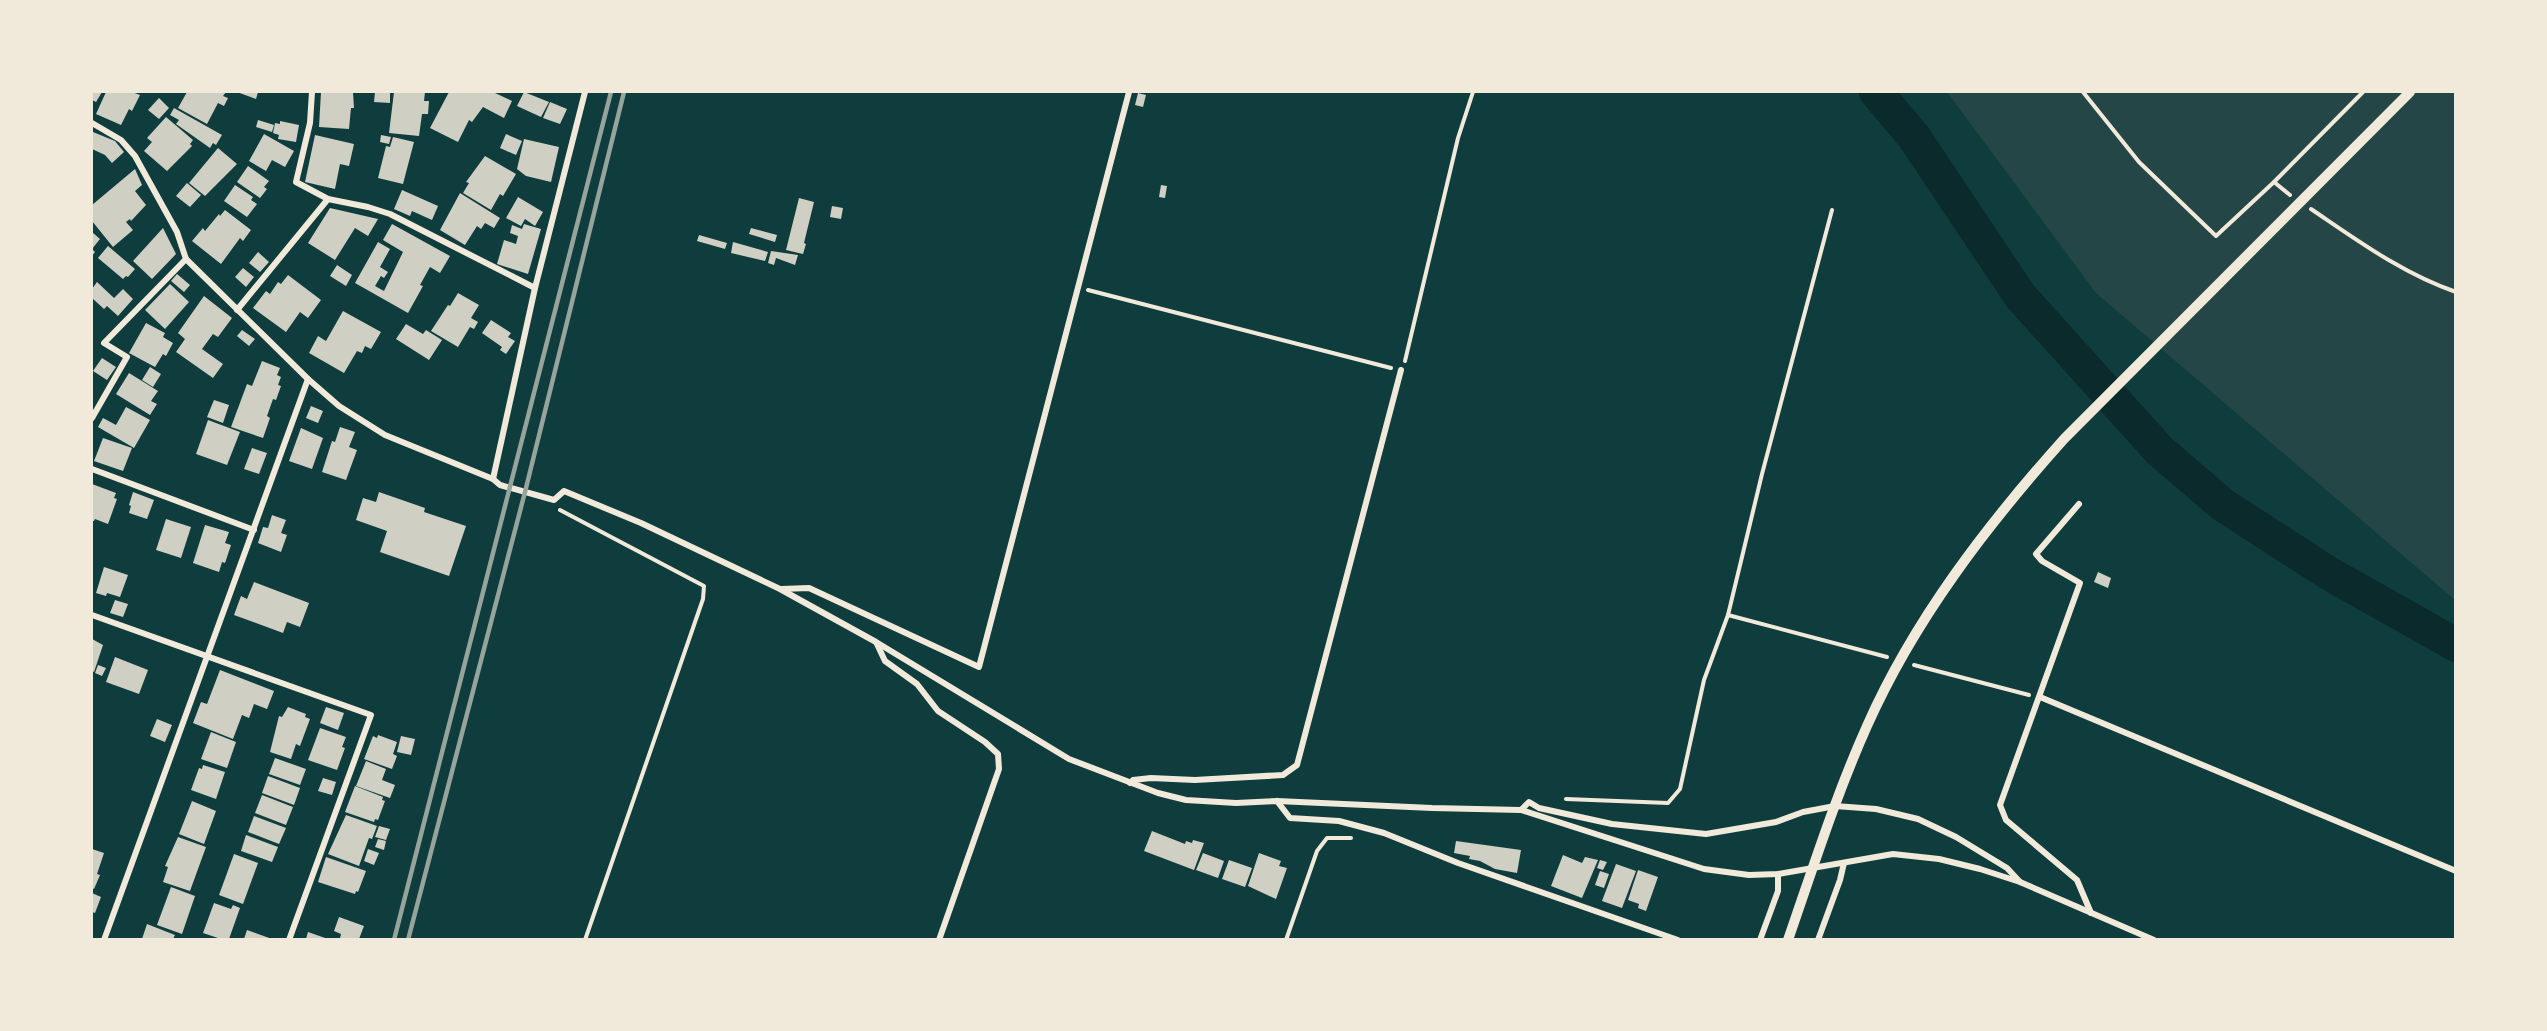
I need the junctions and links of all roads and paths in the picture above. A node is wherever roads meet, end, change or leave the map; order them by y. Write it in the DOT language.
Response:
graph roads {
  1 [pos="312,92"];
  2 [pos="585,92"];
  3 [pos="1129,92"];
  4 [pos="1473,92"];
  5 [pos="2083,92"];
  6 [pos="2363,92"];
  7 [pos="2410,92"];
  8 [pos="92,123"];
  9 [pos="2274,182"];
  10 [pos="2294,198"];
  11 [pos="328,199"];
  12 [pos="2302,203"];
  13 [pos="1832,210"];
  14 [pos="186,259"];
  15 [pos="1078,287"];
  16 [pos="535,288"];
  17 [pos="2456,292"];
  18 [pos="237,310"];
  19 [pos="1401,370"];
  20 [pos="308,379"];
  21 [pos="92,418"];
  22 [pos="92,469"];
  23 [pos="493,479"];
  24 [pos="554,500"];
  25 [pos="2079,504"];
  26 [pos="254,530"];
  27 [pos="780,590"];
  28 [pos="92,615"];
  29 [pos="876,642"];
  30 [pos="208,658"];
  31 [pos="2040,697"];
  32 [pos="1130,783"];
  33 [pos="1558,799"];
  34 [pos="1277,801"];
  35 [pos="1835,806"];
  36 [pos="1521,810"];
  37 [pos="1358,838"];
  38 [pos="1844,862"];
  39 [pos="2456,871"];
  40 [pos="1778,874"];
  41 [pos="2020,882"];
  42 [pos="2091,913"];
  43 [pos="2134,932"];
  44 [pos="104,939"];
  45 [pos="289,939"];
  46 [pos="585,939"];
  47 [pos="939,939"];
  48 [pos="1286,939"];
  49 [pos="1678,939"];
  50 [pos="1760,939"];
  51 [pos="1788,939"];
  52 [pos="1818,939"];
  53 [pos="2139,939"];
  54 [pos="2154,939"];
  1 -- 11 [label="street"];
  2 -- 16 [label="street"];
  3 -- 15 [label="street"];
  4 -- 19 [label="path"];
  5 -- 9 [label="path"];
  6 -- 9 [label="path"];
  7 -- 35 [label="street"];
  8 -- 14 [label="street"];
  9 -- 10 [label="path"];
  11 -- 16 [label="street"];
  11 -- 18 [label="street"];
  12 -- 17 [label="path"];
  13 -- 33 [label="path"];
  14 -- 18 [label="street"];
  14 -- 21 [label="street"];
  15 -- 19 [label="path"];
  15 -- 27 [label="street"];
  16 -- 23 [label="street"];
  18 -- 20 [label="street"];
  19 -- 32 [label="street"];
  20 -- 23 [label="street"];
  20 -- 26 [label="street"];
  22 -- 26 [label="street"];
  23 -- 24 [label="street"];
  24 -- 27 [label="street"];
  24 -- 46 [label="path"];
  25 -- 31 [label="street"];
  26 -- 30 [label="street"];
  27 -- 29 [label="street"];
  28 -- 30 [label="street"];
  29 -- 32 [label="street"];
  29 -- 47 [label="street"];
  30 -- 44 [label="street"];
  30 -- 45 [label="street"];
  31 -- 39 [label="street"];
  31 -- 42 [label="street"];
  32 -- 34 [label="street"];
  34 -- 36 [label="street"];
  34 -- 49 [label="street"];
  35 -- 36 [label="street"];
  35 -- 41 [label="street"];
  35 -- 51 [label="street"];
  36 -- 40 [label="street"];
  37 -- 48 [label="path"];
  38 -- 40 [label="street"];
  38 -- 41 [label="street"];
  38 -- 52 [label="street"];
  40 -- 50 [label="street"];
  41 -- 42 [label="street"];
  42 -- 43 [label="street"];
  43 -- 53 [label="street"];
  43 -- 54 [label="street"];
}
